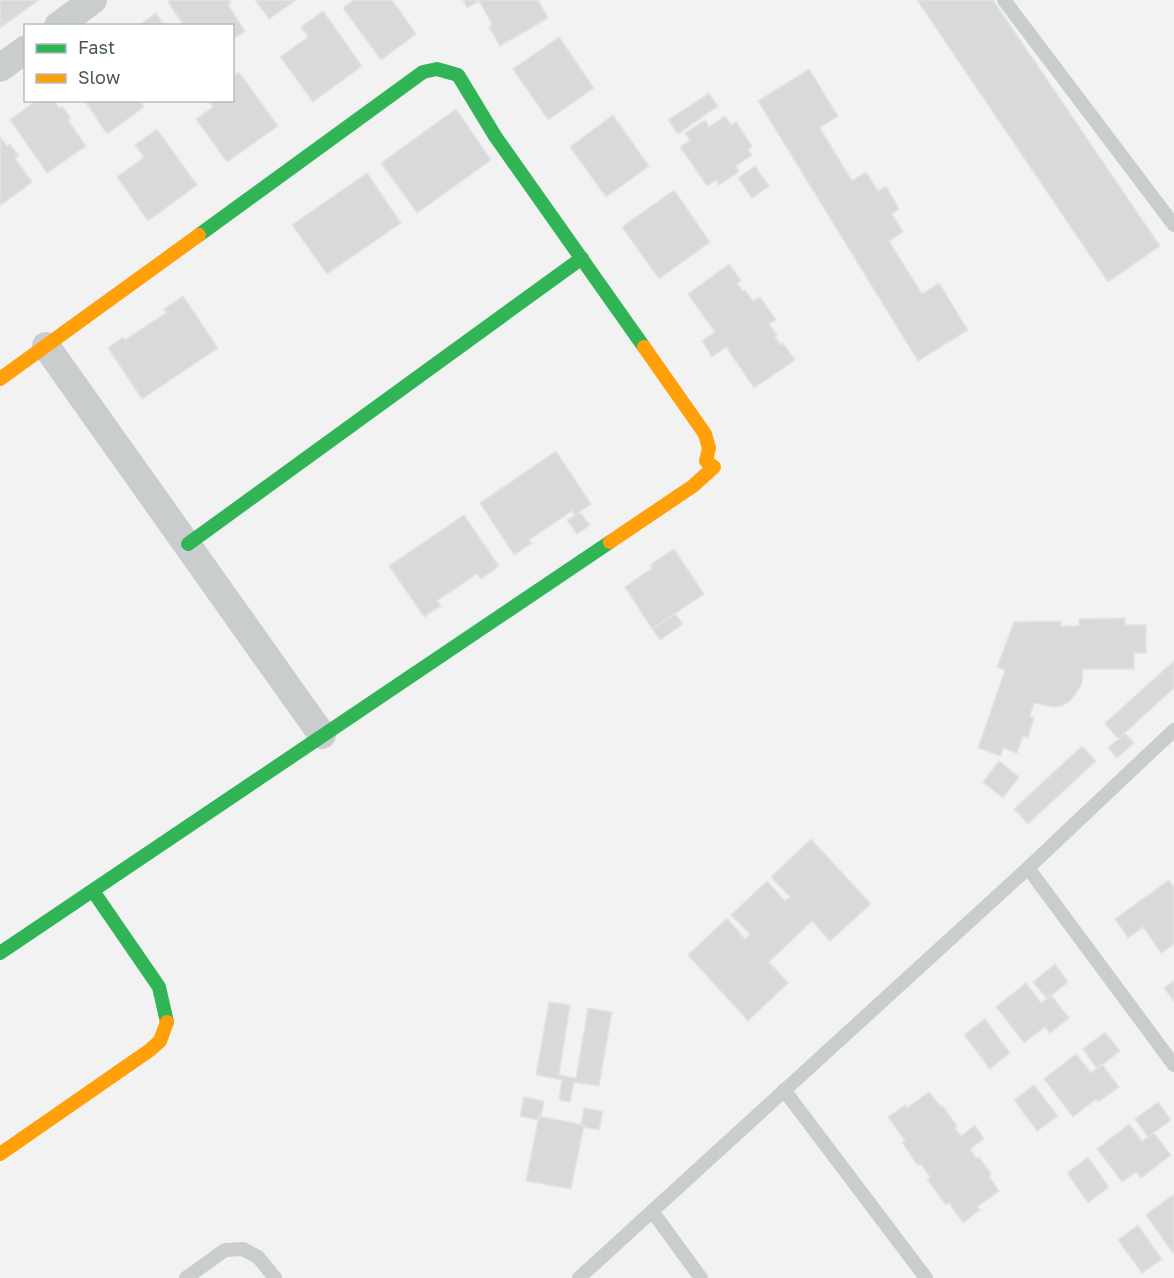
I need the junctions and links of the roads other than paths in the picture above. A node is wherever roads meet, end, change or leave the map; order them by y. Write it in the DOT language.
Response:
graph roads {
  1 [pos="93,0"];
  2 [pos="1004,0"];
  3 [pos="61,24"];
  4 [pos="24,50"];
  5 [pos="0,68"];
  6 [pos="1174,225"];
  7 [pos="582,258"];
  8 [pos="46,346"];
  9 [pos="0,379"];
  10 [pos="188,544"];
  11 [pos="1174,730"];
  12 [pos="322,735"];
  13 [pos="1028,868"];
  14 [pos="93,891"];
  15 [pos="0,953"];
  16 [pos="1174,1065"];
  17 [pos="784,1090"];
  18 [pos="0,1154"];
  19 [pos="652,1211"];
  20 [pos="186,1278"];
  21 [pos="275,1278"];
  22 [pos="579,1278"];
  23 [pos="701,1278"];
  24 [pos="926,1278"];
  1 -- 3 [label="street"];
  2 -- 6 [label="lane"];
  4 -- 5 [label="street"];
  7 -- 8 [label="street"];
  7 -- 10 [label="street"];
  7 -- 12 [label="street"];
  8 -- 9 [label="street"];
  8 -- 10 [label="street"];
  10 -- 12 [label="street"];
  11 -- 13 [label="lane"];
  12 -- 14 [label="street"];
  13 -- 16 [label="lane"];
  13 -- 17 [label="lane"];
  14 -- 15 [label="street"];
  14 -- 18 [label="street"];
  17 -- 19 [label="lane"];
  17 -- 24 [label="lane"];
  19 -- 22 [label="lane"];
  19 -- 23 [label="lane"];
  20 -- 21 [label="lane"];
}
